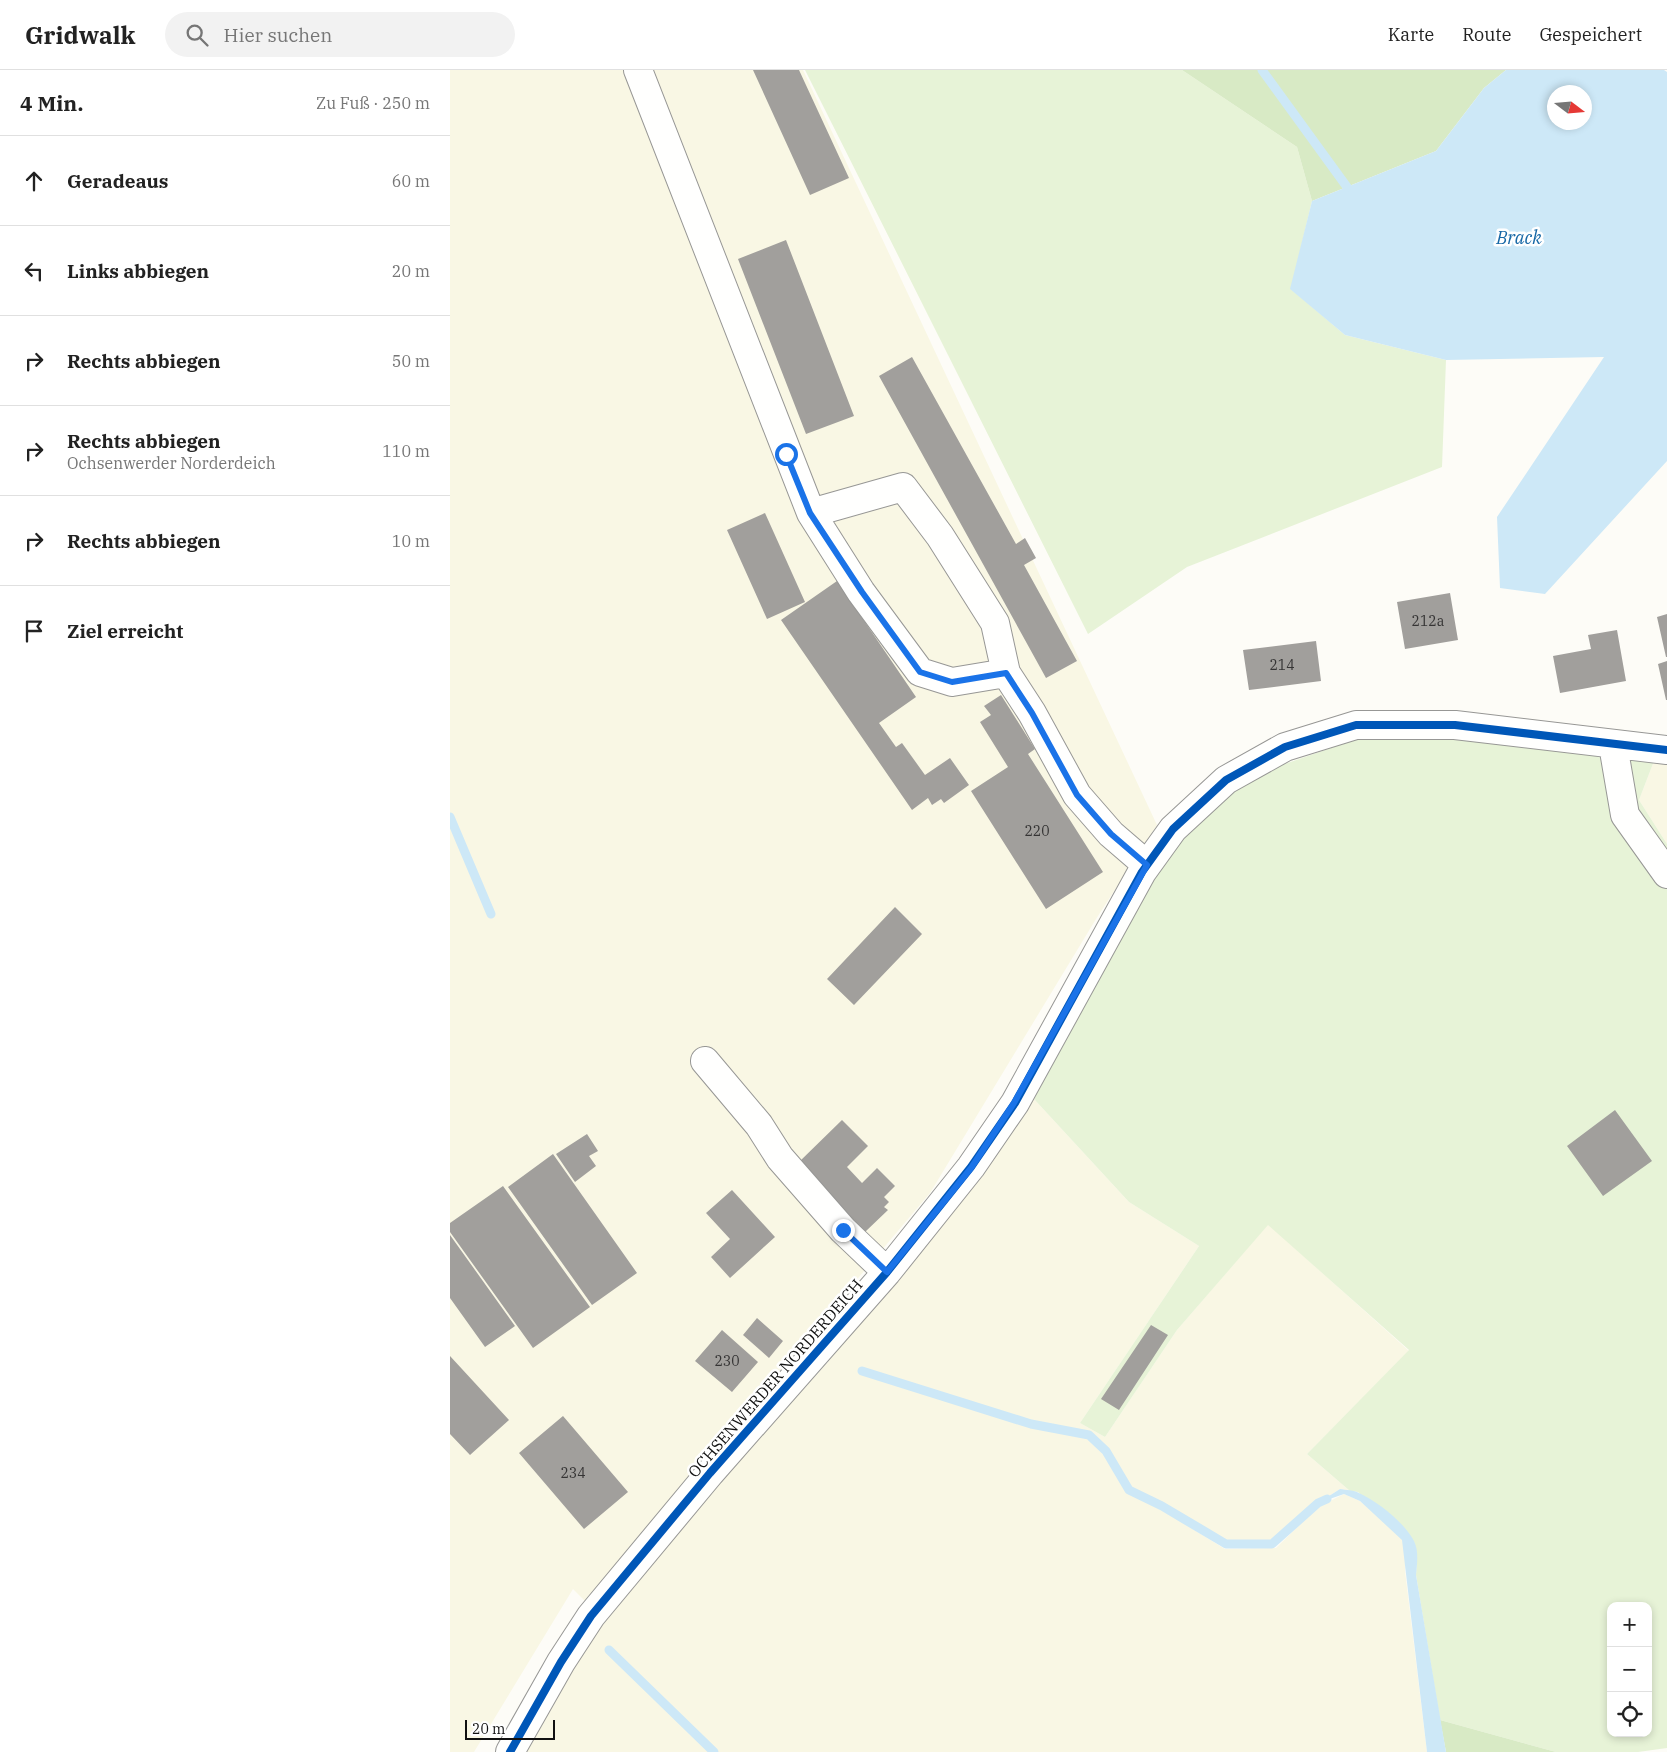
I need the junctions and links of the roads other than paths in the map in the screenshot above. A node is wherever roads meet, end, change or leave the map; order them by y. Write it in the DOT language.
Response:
graph roads {
  1 [pos="638,70"];
  2 [pos="810,513"];
  3 [pos="1006,673"];
  4 [pos="1613,745"];
  5 [pos="1667,750"];
  6 [pos="1147,865"];
  7 [pos="1667,874"];
  8 [pos="705,1061"];
  9 [pos="887,1272"];
  10 [pos="510,1752"];
  1 -- 2 [label="street"];
  2 -- 3 [label="street"];
  2 -- 3 [label="street"];
  3 -- 6 [label="street"];
  4 -- 5 [label="street, OCHSENWERDER NORDERDEICH"];
  4 -- 6 [label="street, OCHSENWERDER NORDERDEICH"];
  4 -- 7 [label="street"];
  6 -- 9 [label="street, OCHSENWERDER NORDERDEICH"];
  8 -- 9 [label="street"];
  9 -- 10 [label="street, OCHSENWERDER NORDERDEICH"];
}
